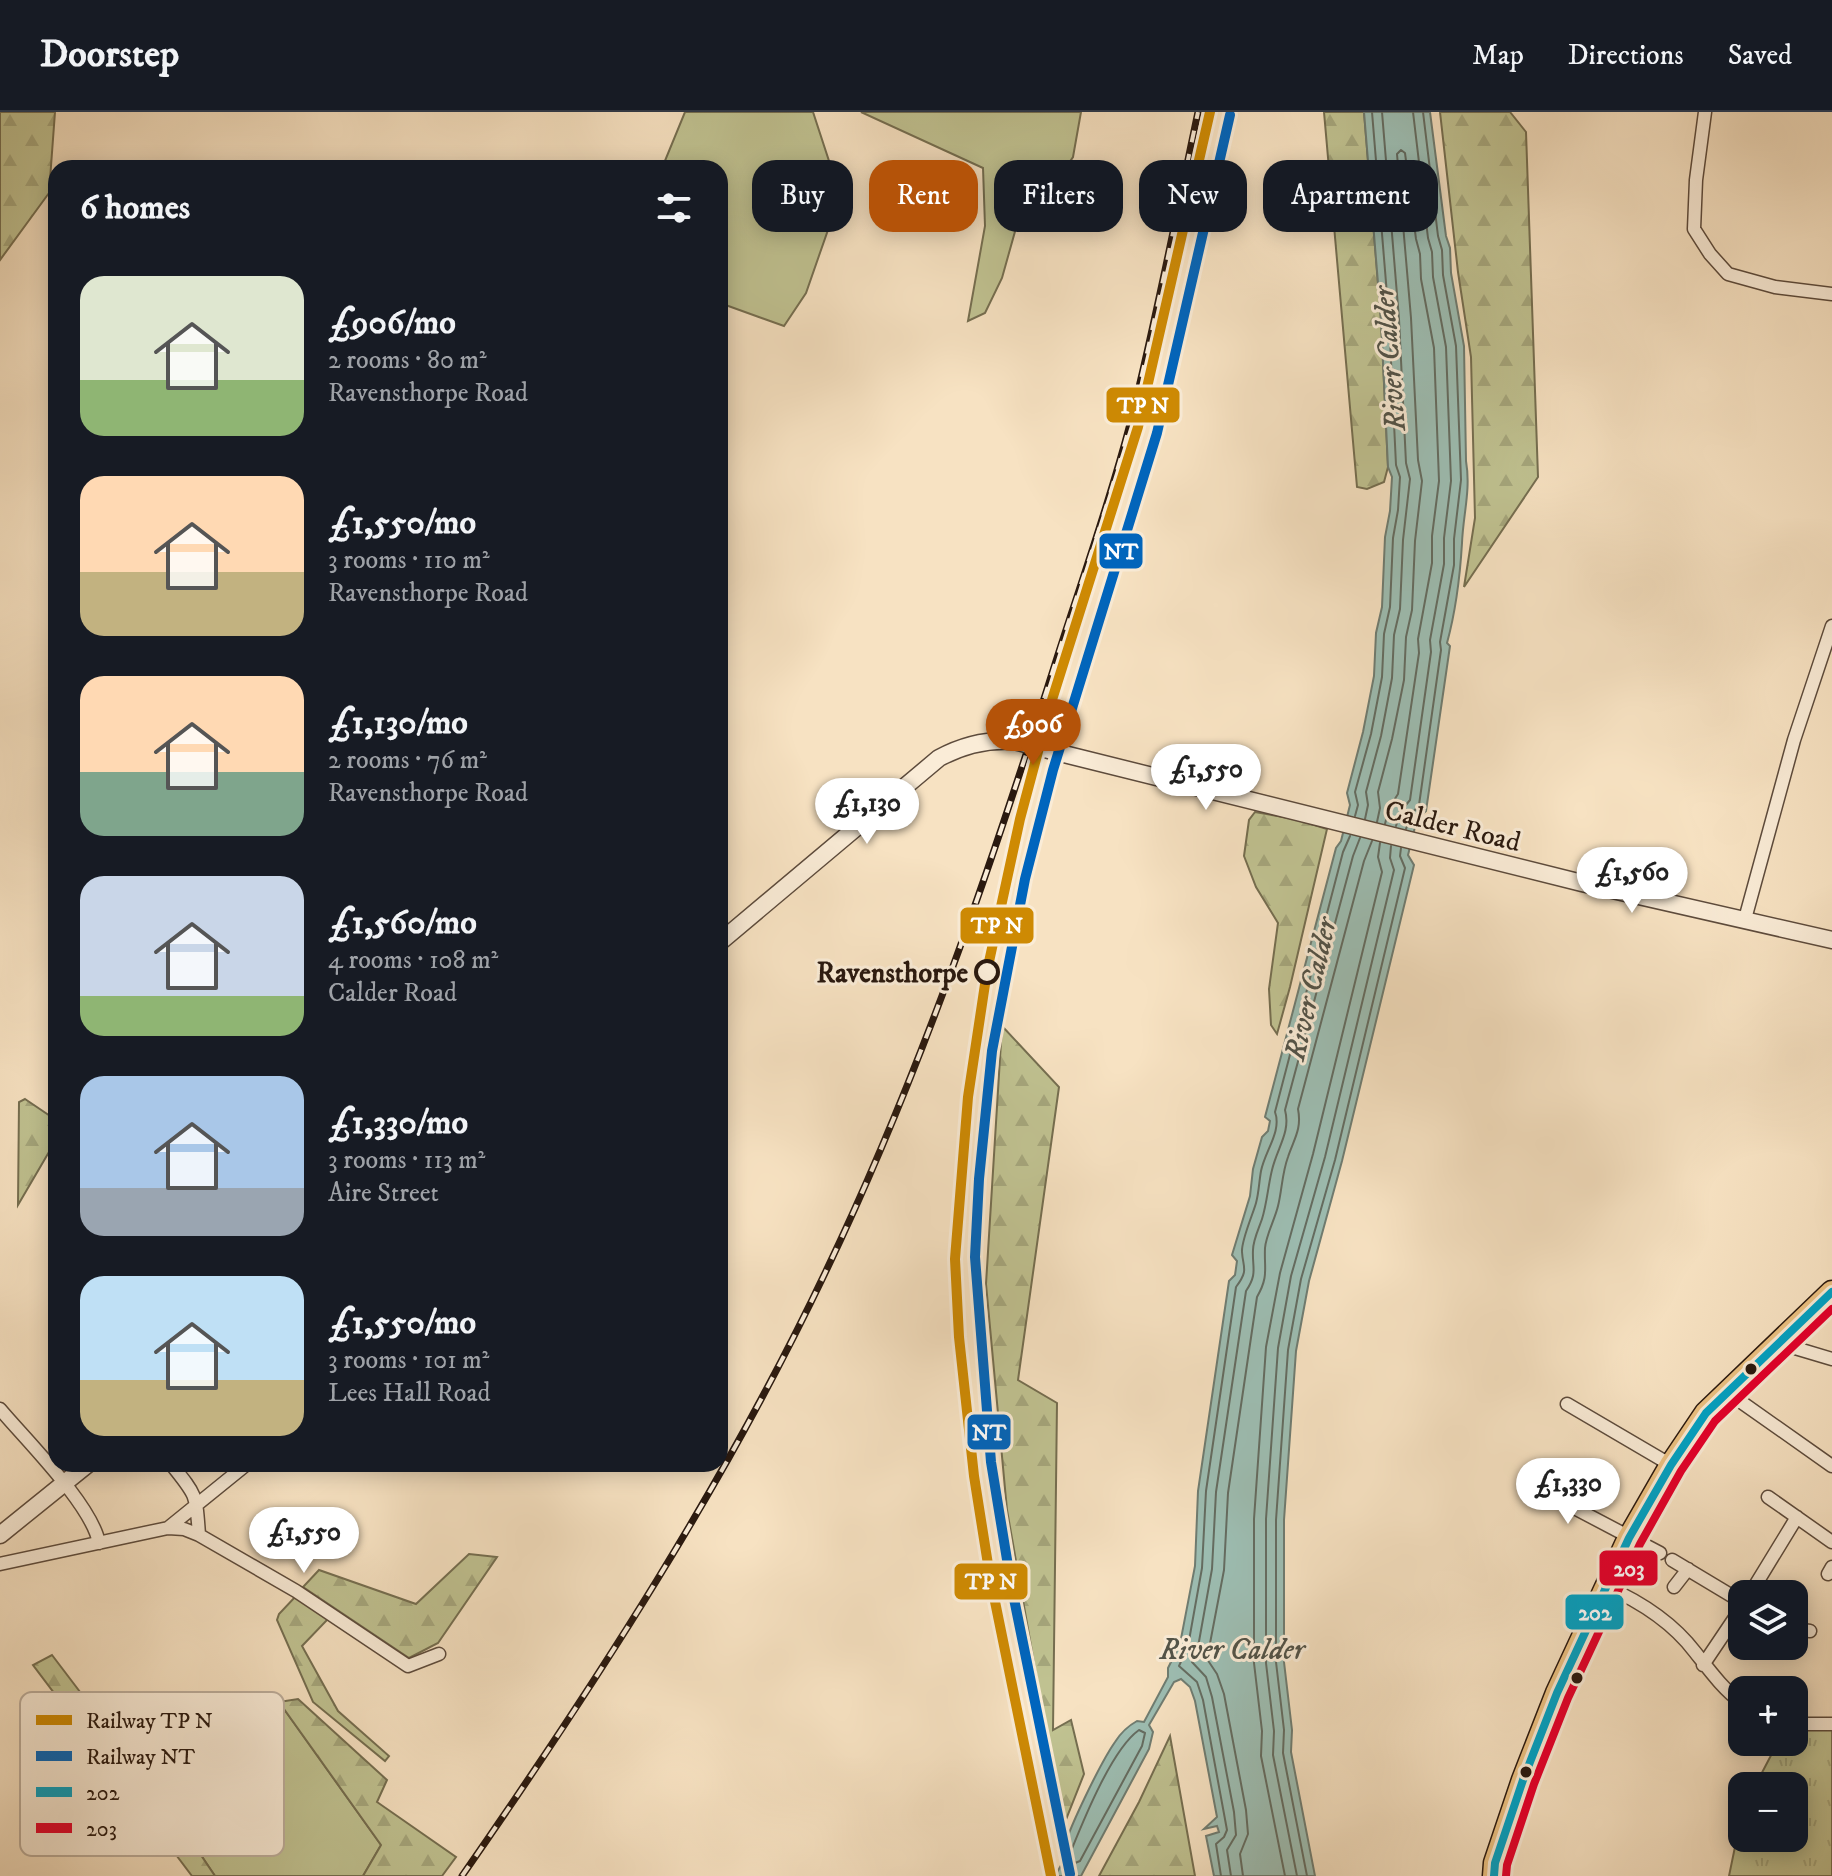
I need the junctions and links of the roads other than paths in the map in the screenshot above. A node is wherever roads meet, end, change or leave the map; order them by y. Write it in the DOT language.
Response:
graph roads {
  1 [pos="1705,112"];
  2 [pos="1832,294"];
  3 [pos="1832,626"];
  4 [pos="1745,919"];
  5 [pos="728,935"];
  6 [pos="1832,940"];
  7 [pos="1832,1292"];
  8 [pos="1785,1340"];
  9 [pos="1832,1359"];
  10 [pos="1727,1392"];
  11 [pos="1567,1404"];
  12 [pos="0,1409"];
  13 [pos="48,1465"];
  14 [pos="1671,1465"];
  15 [pos="1832,1466"];
  16 [pos="54,1472"];
  17 [pos="78,1472"];
  18 [pos="177,1472"];
  19 [pos="237,1472"];
  20 [pos="1525,1482"];
  21 [pos="64,1484"];
  22 [pos="1768,1497"];
  23 [pos="198,1504"];
  24 [pos="1797,1517"];
  25 [pos="168,1528"];
  26 [pos="0,1535"];
  27 [pos="199,1535"];
  28 [pos="1629,1538"];
  29 [pos="1832,1542"];
  30 [pos="99,1543"];
  31 [pos="0,1564"];
  32 [pos="1688,1569"];
  33 [pos="1759,1580"];
  34 [pos="1605,1586"];
  35 [pos="1674,1587"];
  36 [pos="1728,1595"];
  37 [pos="1728,1626"];
  38 [pos="439,1654"];
  39 [pos="1703,1665"];
  40 [pos="1728,1689"];
  41 [pos="1808,1724"];
  42 [pos="1832,1724"];
  43 [pos="1494,1876"];
  1 -- 2 [label="street"];
  3 -- 4 [label="street"];
  4 -- 5 [label="street, Calder Road, bridge"];
  4 -- 6 [label="street, Calder Road"];
  7 -- 8 [label="highway"];
  8 -- 9 [label="street"];
  8 -- 10 [label="highway"];
  10 -- 14 [label="highway"];
  10 -- 15 [label="street"];
  11 -- 14 [label="street"];
  12 -- 13 [label="street"];
  14 -- 28 [label="highway"];
  16 -- 21 [label="street"];
  17 -- 21 [label="street"];
  18 -- 23 [label="street"];
  19 -- 23 [label="street"];
  20 -- 28 [label="street"];
  21 -- 26 [label="street"];
  21 -- 30 [label="street"];
  22 -- 24 [label="street"];
  23 -- 25 [label="street"];
  23 -- 27 [label="street"];
  24 -- 29 [label="street"];
  24 -- 33 [label="street"];
  25 -- 27 [label="street"];
  25 -- 30 [label="street"];
  27 -- 38 [label="street"];
  28 -- 32 [label="street"];
  28 -- 34 [label="highway"];
  30 -- 31 [label="street"];
  32 -- 35 [label="street"];
  32 -- 36 [label="street"];
  34 -- 39 [label="street"];
  34 -- 43 [label="highway"];
  37 -- 39 [label="street"];
  39 -- 40 [label="street"];
  41 -- 42 [label="street"];
}
